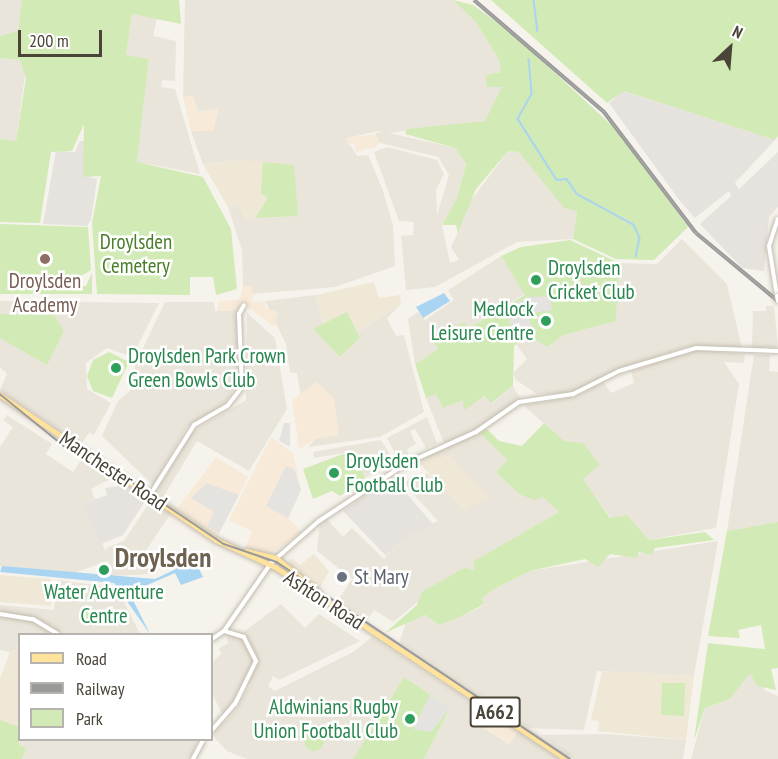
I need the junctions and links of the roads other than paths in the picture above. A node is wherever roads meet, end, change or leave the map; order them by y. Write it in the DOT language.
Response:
graph roads {
  1 [pos="778,219"];
  2 [pos="778,299"];
  3 [pos="244,305"];
  4 [pos="778,351"];
  5 [pos="0,395"];
  6 [pos="150,495"];
  7 [pos="227,547"];
  8 [pos="242,550"];
  9 [pos="276,558"];
  10 [pos="270,564"];
  11 [pos="0,614"];
  12 [pos="371,630"];
  13 [pos="224,631"];
  14 [pos="56,633"];
  15 [pos="213,638"];
  16 [pos="213,729"];
  17 [pos="202,741"];
  18 [pos="193,759"];
  19 [pos="566,759"];
  1 -- 2 [label="street"];
  3 -- 6 [label="street"];
  4 -- 9 [label="street"];
  5 -- 6 [label="main road, Manchester Road / A662"];
  6 -- 7 [label="main road, Manchester Road / A662"];
  7 -- 8 [label="main road, Manchester Road / A662"];
  7 -- 10 [label="main road, Manchester Road / A662"];
  8 -- 9 [label="main road, Manchester Road / A662"];
  8 -- 10 [label="street"];
  9 -- 10 [label="street"];
  9 -- 12 [label="main road, Ashton Road / A662"];
  10 -- 12 [label="main road, Ashton Road / A662"];
  10 -- 13 [label="street"];
  11 -- 14 [label="street"];
  12 -- 19 [label="main road, A662"];
  13 -- 15 [label="street"];
  13 -- 16 [label="street"];
  17 -- 18 [label="street"];
}
